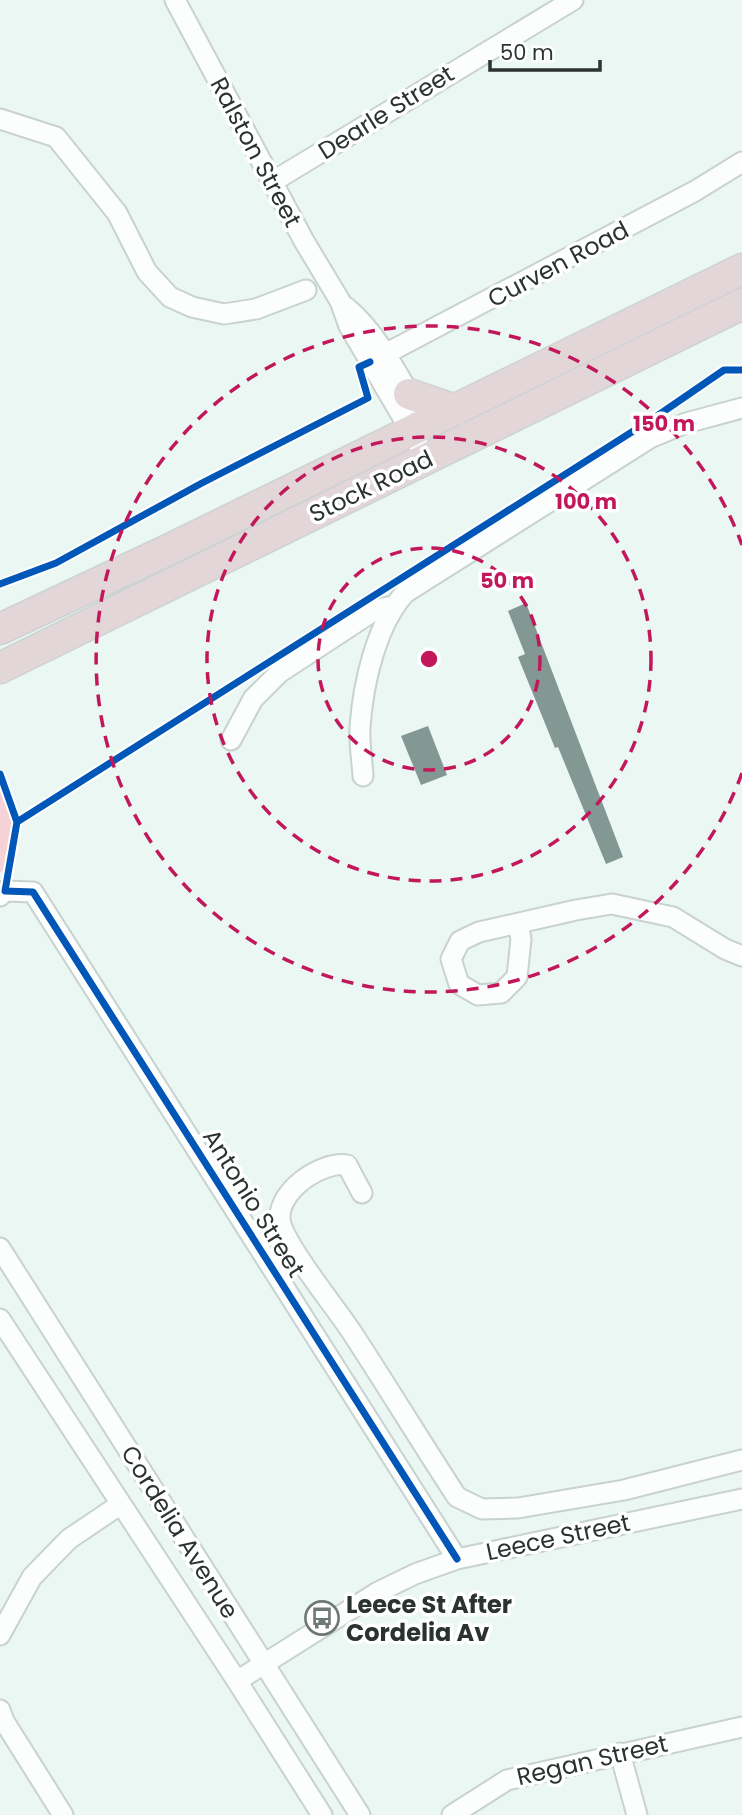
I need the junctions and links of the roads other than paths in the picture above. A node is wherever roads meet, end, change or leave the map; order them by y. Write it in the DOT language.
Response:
graph roads {
  1 [pos="573,0"];
  2 [pos="181,2"];
  3 [pos="0,119"];
  4 [pos="742,162"];
  5 [pos="272,182"];
  6 [pos="742,269"];
  7 [pos="306,290"];
  8 [pos="742,304"];
  9 [pos="378,358"];
  10 [pos="409,394"];
  11 [pos="742,408"];
  12 [pos="456,410"];
  13 [pos="419,428"];
  14 [pos="434,455"];
  15 [pos="393,606"];
  16 [pos="0,629"];
  17 [pos="0,667"];
  18 [pos="231,740"];
  19 [pos="363,776"];
  20 [pos="3,893"];
  21 [pos="518,924"];
  22 [pos="742,956"];
  23 [pos="362,1193"];
  24 [pos="0,1248"];
  25 [pos="0,1319"];
  26 [pos="742,1460"];
  27 [pos="742,1499"];
  28 [pos="121,1504"];
  29 [pos="457,1559"];
  30 [pos="0,1635"];
  31 [pos="264,1664"];
  32 [pos="237,1681"];
  33 [pos="0,1710"];
  34 [pos="742,1727"];
  35 [pos="620,1753"];
  36 [pos="63,1815"];
  37 [pos="322,1815"];
  38 [pos="360,1815"];
  39 [pos="452,1815"];
  40 [pos="636,1815"];
  1 -- 5 [label="street, Dearle Street"];
  2 -- 5 [label="street, Ralston Street"];
  3 -- 7 [label="street"];
  4 -- 9 [label="street, Curven Road"];
  5 -- 9 [label="street, Ralston Street"];
  6 -- 12 [label="highway, Stock Road"];
  8 -- 14 [label="highway, Stock Road"];
  9 -- 10 [label="street, Ralston Street"];
  9 -- 13 [label="street, Ralston Street"];
  10 -- 12 [label="highway"];
  10 -- 13 [label="street, Ralston Street"];
  11 -- 15 [label="street"];
  12 -- 13 [label="highway, Stock Road"];
  13 -- 14 [label="street, Ralston Street"];
  13 -- 16 [label="highway, Stock Road"];
  14 -- 17 [label="highway, Stock Road"];
  15 -- 18 [label="street"];
  15 -- 19 [label="street"];
  20 -- 29 [label="street, Antonio Street"];
  21 -- 22 [label="street"];
  23 -- 26 [label="street"];
  24 -- 31 [label="street, Cordelia Avenue"];
  25 -- 28 [label="street, Cordelia Avenue"];
  27 -- 29 [label="street, Leece Street"];
  28 -- 30 [label="street"];
  28 -- 32 [label="street, Cordelia Avenue"];
  29 -- 31 [label="street, Leece Street"];
  31 -- 32 [label="street, Leece Street"];
  31 -- 38 [label="street, Cordelia Avenue"];
  32 -- 37 [label="street, Cordelia Avenue"];
  33 -- 36 [label="street"];
  34 -- 35 [label="street, Regan Street"];
  35 -- 39 [label="street, Regan Street"];
  35 -- 40 [label="street"];
}
